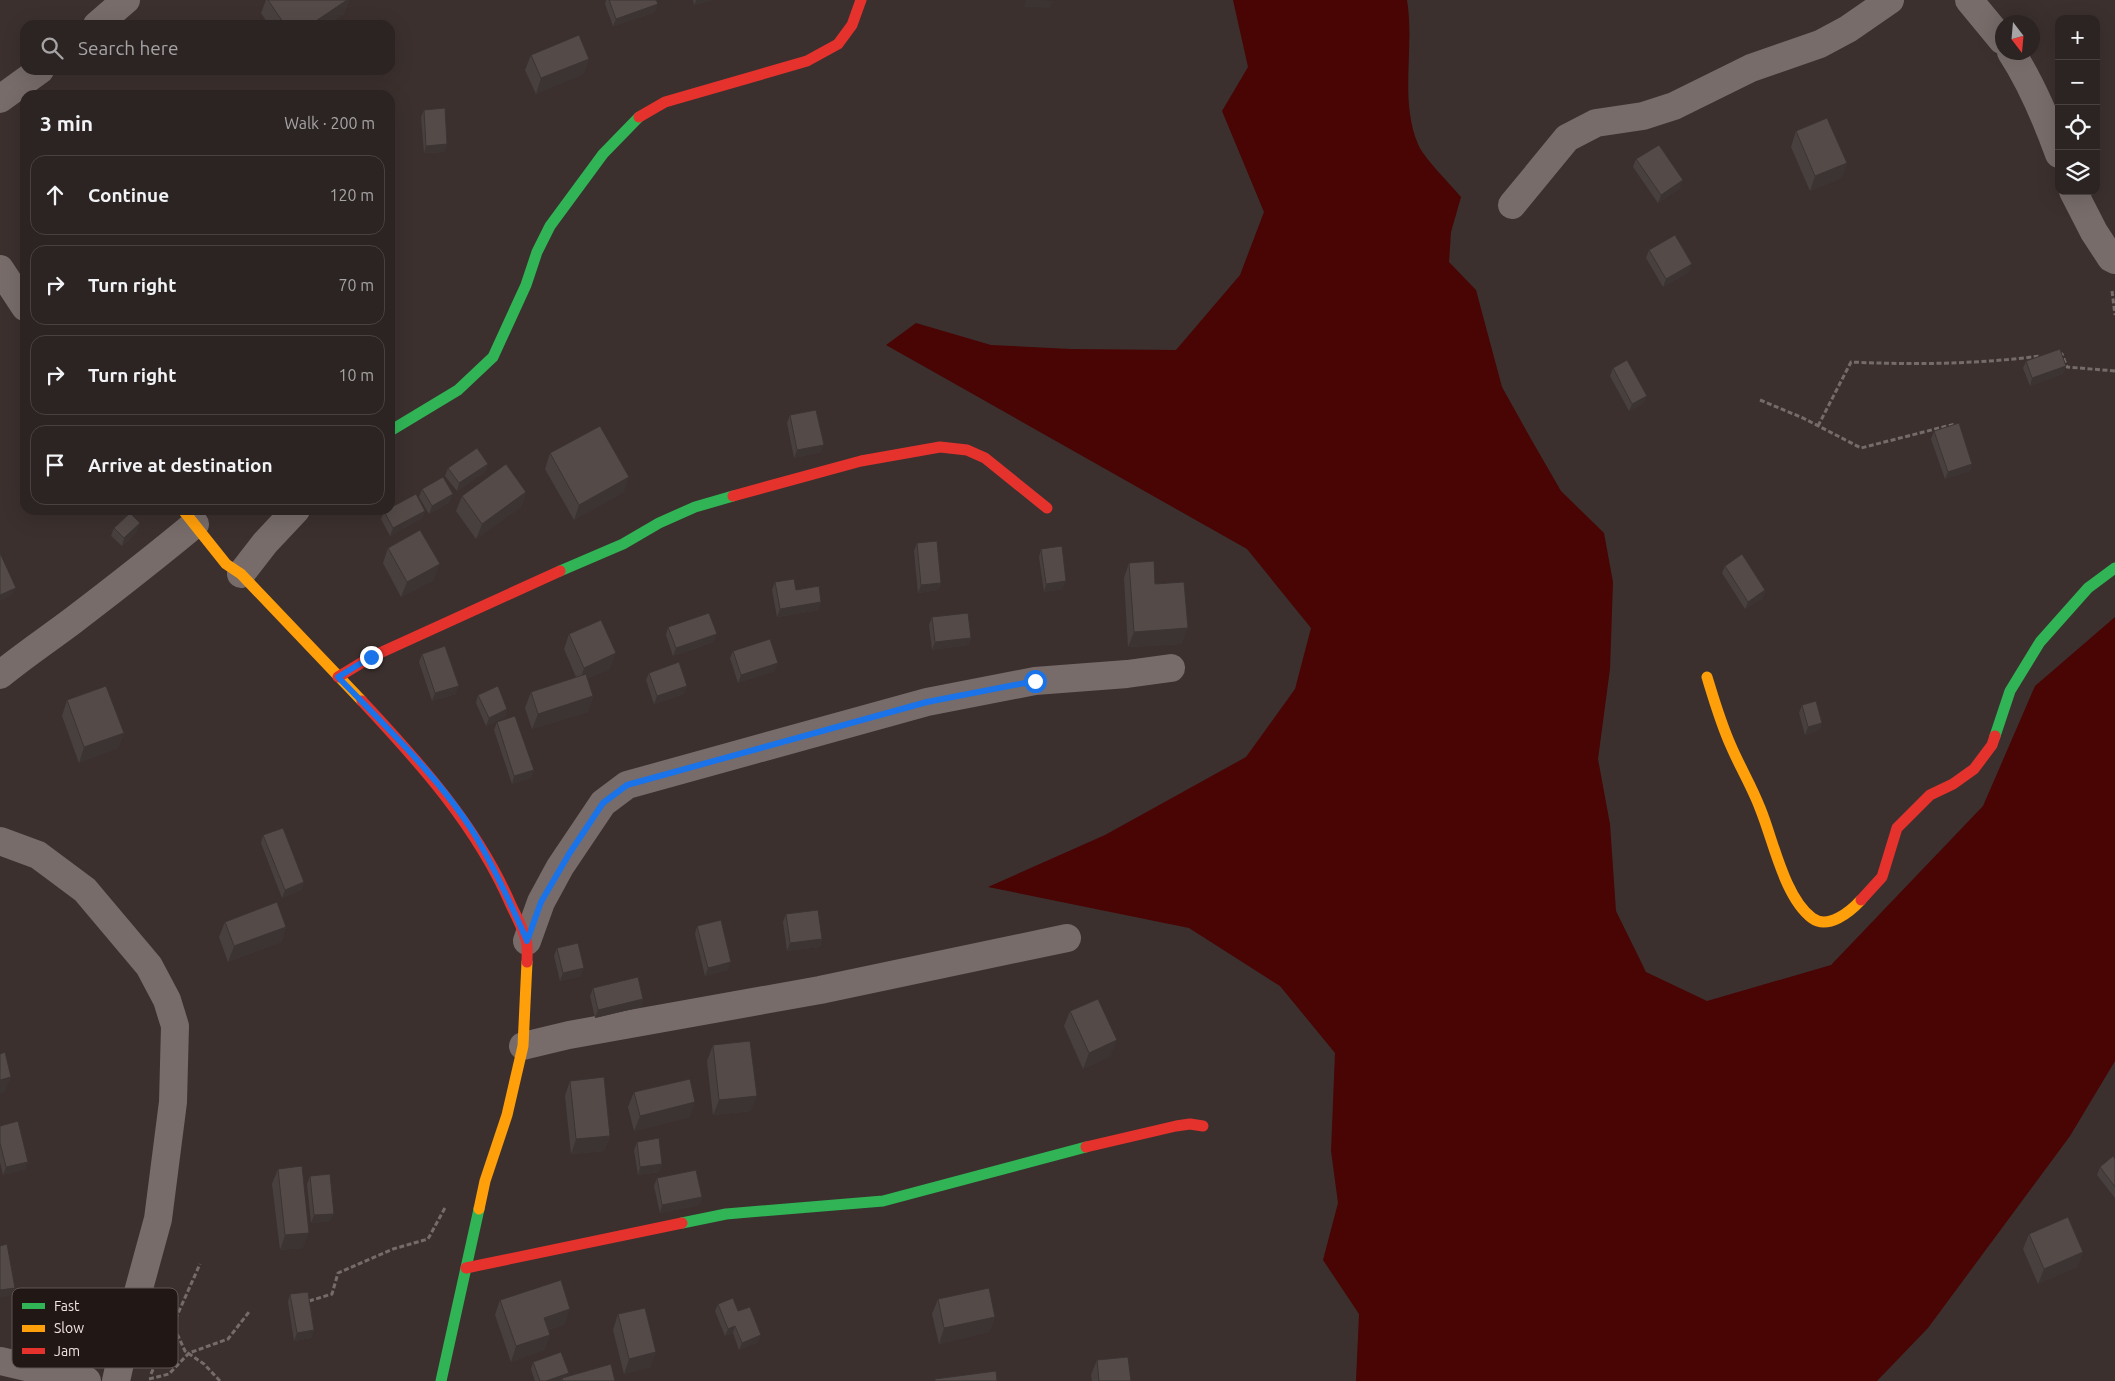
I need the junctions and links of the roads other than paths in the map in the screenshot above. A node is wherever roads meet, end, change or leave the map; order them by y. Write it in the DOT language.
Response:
graph roads {
  1 [pos="126,0"];
  2 [pos="860,0"];
  3 [pos="1890,0"];
  4 [pos="1969,0"];
  5 [pos="103,20"];
  6 [pos="1995,32"];
  7 [pos="2016,60"];
  8 [pos="33,75"];
  9 [pos="0,99"];
  10 [pos="2058,150"];
  11 [pos="2075,195"];
  12 [pos="1512,205"];
  13 [pos="2115,260"];
  14 [pos="0,269"];
  15 [pos="20,299"];
  16 [pos="395,428"];
  17 [pos="1047,508"];
  18 [pos="291,515"];
  19 [pos="189,517"];
  20 [pos="2115,568"];
  21 [pos="241,574"];
  22 [pos="1171,668"];
  23 [pos="0,675"];
  24 [pos="338,677"];
  25 [pos="1707,677"];
  26 [pos="0,841"];
  27 [pos="1067,938"];
  28 [pos="527,941"];
  29 [pos="523,1046"];
  30 [pos="1203,1126"];
  31 [pos="466,1268"];
  32 [pos="140,1288"];
  33 [pos="31,1368"];
  34 [pos="119,1368"];
  35 [pos="88,1381"];
  36 [pos="116,1381"];
  37 [pos="441,1381"];
  1 -- 5 [label="street"];
  2 -- 16 [label="street"];
  3 -- 12 [label="street"];
  4 -- 6 [label="street"];
  7 -- 10 [label="street"];
  8 -- 9 [label="street"];
  11 -- 13 [label="street"];
  14 -- 15 [label="street"];
  17 -- 24 [label="street"];
  18 -- 21 [label="street"];
  19 -- 21 [label="street"];
  19 -- 23 [label="street"];
  20 -- 25 [label="street"];
  21 -- 24 [label="street"];
  22 -- 28 [label="street"];
  24 -- 28 [label="street"];
  26 -- 32 [label="street"];
  27 -- 29 [label="street"];
  28 -- 29 [label="street"];
  29 -- 31 [label="street"];
  30 -- 31 [label="street"];
  31 -- 37 [label="street"];
  33 -- 35 [label="street"];
  34 -- 36 [label="street"];
}
